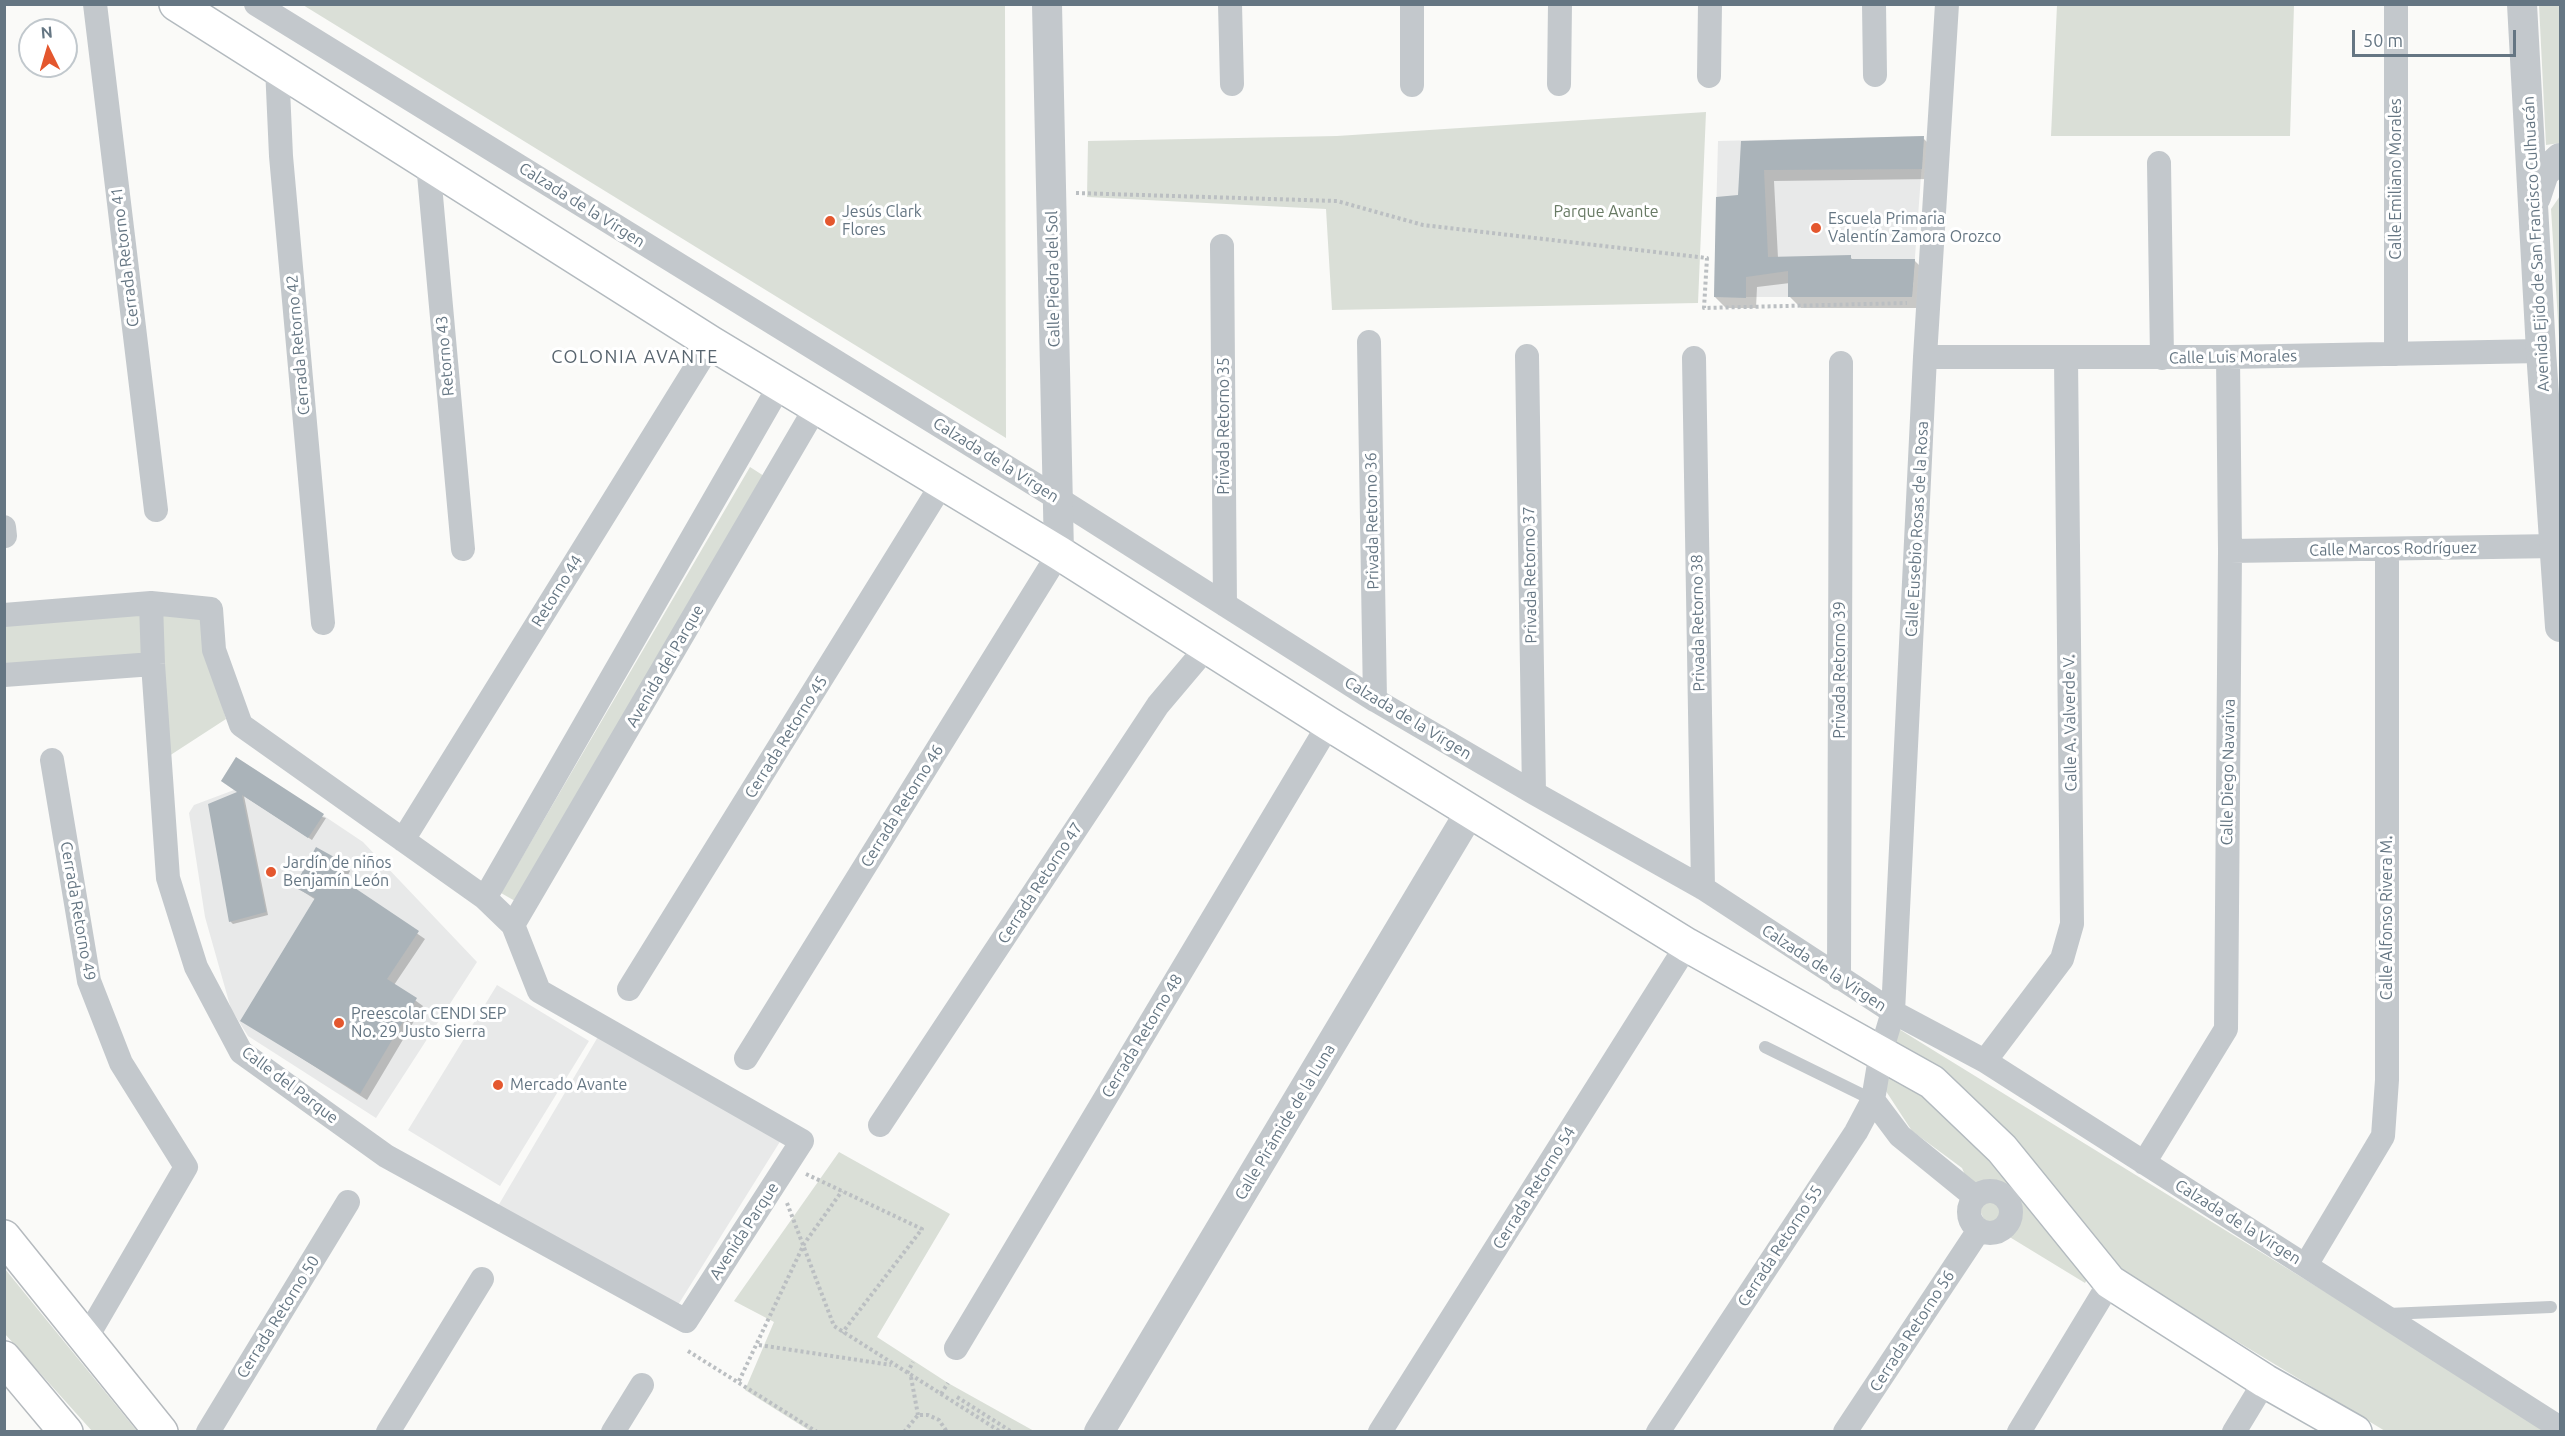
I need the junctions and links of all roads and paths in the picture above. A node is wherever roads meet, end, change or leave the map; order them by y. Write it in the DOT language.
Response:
graph roads {
  1 [pos="95,4"];
  2 [pos="176,4"];
  3 [pos="256,4"];
  4 [pos="1047,4"];
  5 [pos="1230,4"];
  6 [pos="1412,4"];
  7 [pos="1560,4"];
  8 [pos="1710,4"];
  9 [pos="1874,4"];
  10 [pos="1947,4"];
  11 [pos="2396,4"];
  12 [pos="2522,4"];
  13 [pos="277,67"];
  14 [pos="1875,75"];
  15 [pos="1709,76"];
  16 [pos="1232,84"];
  17 [pos="1559,84"];
  18 [pos="1412,85"];
  19 [pos="2560,158"];
  20 [pos="428,163"];
  21 [pos="2159,163"];
  22 [pos="1051,193"];
  23 [pos="2535,207"];
  24 [pos="1222,246"];
  25 [pos="1929,303"];
  26 [pos="1369,342"];
  27 [pos="711,343"];
  28 [pos="2541,351"];
  29 [pos="2396,354"];
  30 [pos="1527,357"];
  31 [pos="1925,357"];
  32 [pos="2228,357"];
  33 [pos="1694,358"];
  34 [pos="2066,358"];
  35 [pos="2162,358"];
  36 [pos="1842,363"];
  37 [pos="780,385"];
  38 [pos="816,407"];
  39 [pos="942,484"];
  40 [pos="1057,498"];
  41 [pos="156,510"];
  42 [pos="4,527"];
  43 [pos="5,536"];
  44 [pos="2557,546"];
  45 [pos="463,549"];
  46 [pos="2387,550"];
  47 [pos="2230,551"];
  48 [pos="1059,553"];
  49 [pos="152,603"];
  50 [pos="1225,605"];
  51 [pos="4,615"];
  52 [pos="323,623"];
  53 [pos="2560,627"];
  54 [pos="1207,647"];
  55 [pos="153,664"];
  56 [pos="4,675"];
  57 [pos="1376,700"];
  58 [pos="1329,724"];
  59 [pos="52,760"];
  60 [pos="1534,793"];
  61 [pos="1470,812"];
  62 [pos="403,840"];
  63 [pos="1703,888"];
  64 [pos="485,898"];
  65 [pos="513,925"];
  66 [pos="1687,945"];
  67 [pos="1839,978"];
  68 [pos="629,989"];
  69 [pos="1893,1012"];
  70 [pos="1765,1047"];
  71 [pos="1881,1052"];
  72 [pos="746,1058"];
  73 [pos="1985,1061"];
  74 [pos="1873,1100"];
  75 [pos="880,1125"];
  76 [pos="2144,1163"];
  77 [pos="782,1171"];
  78 [pos="842,1191"];
  79 [pos="1975,1197"];
  80 [pos="348,1202"];
  81 [pos="1979,1230"];
  82 [pos="4,1237"];
  83 [pos="804,1244"];
  84 [pos="2306,1265"];
  85 [pos="482,1279"];
  86 [pos="2110,1282"];
  87 [pos="2551,1307"];
  88 [pos="2380,1314"];
  89 [pos="686,1321"];
  90 [pos="842,1333"];
  91 [pos="87,1337"];
  92 [pos="759,1345"];
  93 [pos="956,1348"];
  94 [pos="688,1351"];
  95 [pos="913,1362"];
  96 [pos="7,1364"];
  97 [pos="894,1366"];
  98 [pos="909,1375"];
  99 [pos="740,1381"];
  100 [pos="2265,1381"];
  101 [pos="948,1383"];
  102 [pos="642,1385"];
  103 [pos="941,1394"];
  104 [pos="957,1397"];
  105 [pos="918,1415"];
  106 [pos="988,1417"];
  107 [pos="986,1423"];
  108 [pos="2560,1428"];
  109 [pos="66,1431"];
  110 [pos="161,1431"];
  111 [pos="208,1431"];
  112 [pos="388,1431"];
  113 [pos="613,1431"];
  114 [pos="817,1431"];
  115 [pos="904,1431"];
  116 [pos="947,1431"];
  117 [pos="1000,1431"];
  118 [pos="1012,1431"];
  119 [pos="1099,1431"];
  120 [pos="1380,1431"];
  121 [pos="1658,1431"];
  122 [pos="1845,1431"];
  123 [pos="2019,1431"];
  124 [pos="2234,1431"];
  125 [pos="2355,1431"];
  1 -- 41 [label="street, Cerrada Retorno 41"];
  2 -- 13 [label="main road"];
  3 -- 40 [label="street, Calzada de la Virgen"];
  4 -- 22 [label="street, Calle Piedra del Sol"];
  5 -- 16 [label="street"];
  6 -- 18 [label="street"];
  7 -- 17 [label="street"];
  8 -- 15 [label="street"];
  9 -- 14 [label="street"];
  10 -- 25 [label="street, Calle Eusebio Rosas de la Rosa"];
  11 -- 29 [label="street, Calle Emiliano Morales"];
  12 -- 23 [label="street, Avenida Ejido de San Francisco Culhuacán"];
  13 -- 20 [label="main road"];
  13 -- 52 [label="street, Cerrada Retorno 42"];
  19 -- 23 [label="street"];
  20 -- 27 [label="main road"];
  20 -- 45 [label="street, Retorno 43"];
  21 -- 35 [label="street"];
  22 -- 25 [label="path"];
  22 -- 40 [label="street, Calle Piedra del Sol"];
  23 -- 28 [label="street, Avenida Ejido de San Francisco Culhuacán"];
  24 -- 50 [label="street, Privada Retorno 35"];
  25 -- 31 [label="street, Calle Eusebio Rosas de la Rosa"];
  26 -- 57 [label="street, Privada Retorno 36"];
  27 -- 37 [label="main road"];
  27 -- 62 [label="street, Retorno 44"];
  28 -- 29 [label="street, Calle Luis Morales"];
  28 -- 44 [label="street, Avenida Ejido de San Francisco Culhuacán"];
  29 -- 32 [label="street, Calle Luis Morales"];
  30 -- 60 [label="street, Privada Retorno 37"];
  31 -- 34 [label="street, Calle Luis Morales"];
  31 -- 69 [label="street, Calle Eusebio Rosas de la Rosa"];
  32 -- 35 [label="street, Calle Luis Morales"];
  32 -- 47 [label="street, Calle Diego Navariva"];
  33 -- 63 [label="street, Privada Retorno 38"];
  34 -- 35 [label="street, Calle Luis Morales"];
  34 -- 73 [label="street, Calle A. Valverde V."];
  36 -- 67 [label="street, Privada Retorno 39"];
  37 -- 38 [label="main road"];
  37 -- 64 [label="street"];
  38 -- 39 [label="main road"];
  38 -- 65 [label="street, Avenida del Parque"];
  39 -- 48 [label="main road"];
  39 -- 68 [label="street, Cerrada Retorno 45"];
  40 -- 48 [label="street, Calle Piedra del Sol"];
  40 -- 50 [label="street, Calzada de la Virgen"];
  42 -- 43 [label="street"];
  44 -- 46 [label="street, Calle Marcos Rodríguez"];
  44 -- 53 [label="street, Avenida Ejido de San Francisco Culhuacán"];
  46 -- 47 [label="street, Calle Marcos Rodríguez"];
  46 -- 84 [label="street, Calle Alfonso Rivera M."];
  47 -- 76 [label="street, Calle Diego Navariva"];
  48 -- 54 [label="main road"];
  48 -- 72 [label="street, Cerrada Retorno 46"];
  49 -- 51 [label="street"];
  49 -- 55 [label="street, Calle del Parque"];
  49 -- 62 [label="street"];
  50 -- 57 [label="street, Calzada de la Virgen"];
  54 -- 58 [label="main road"];
  54 -- 75 [label="street, Cerrada Retorno 47"];
  55 -- 56 [label="street"];
  55 -- 89 [label="street, Calle del Parque"];
  57 -- 60 [label="street, Calzada de la Virgen"];
  58 -- 61 [label="main road"];
  58 -- 93 [label="street, Cerrada Retorno 48"];
  59 -- 91 [label="street, Cerrada Retorno 49"];
  60 -- 63 [label="street, Calzada de la Virgen"];
  61 -- 66 [label="main road"];
  61 -- 119 [label="street, Calle Pirámide de la Luna"];
  62 -- 64 [label="street"];
  63 -- 67 [label="street, Calzada de la Virgen"];
  64 -- 65 [label="street"];
  65 -- 77 [label="street, Avenida Parque"];
  66 -- 71 [label="main road"];
  66 -- 120 [label="street, Cerrada Retorno 54"];
  67 -- 69 [label="street, Calzada de la Virgen"];
  69 -- 71 [label="street, Calle Eusebio Rosas de la Rosa"];
  69 -- 73 [label="street, Calzada de la Virgen"];
  70 -- 74 [label="lane"];
  71 -- 74 [label="street, Cerrada Retorno 55"];
  71 -- 86 [label="main road"];
  73 -- 76 [label="street, Calzada de la Virgen"];
  74 -- 79 [label="street"];
  74 -- 121 [label="street, Cerrada Retorno 55"];
  76 -- 84 [label="street, Calzada de la Virgen"];
  77 -- 78 [label="path"];
  77 -- 83 [label="path"];
  77 -- 89 [label="street, Avenida Parque"];
  78 -- 83 [label="path"];
  78 -- 90 [label="path"];
  79 -- 81 [label="street"];
  79 -- 81 [label="street"];
  80 -- 111 [label="street, Cerrada Retorno 50"];
  81 -- 122 [label="street, Cerrada Retorno 56"];
  82 -- 91 [label="main road"];
  83 -- 90 [label="path"];
  83 -- 92 [label="path"];
  84 -- 88 [label="street, Calzada de la Virgen"];
  85 -- 112 [label="street"];
  86 -- 100 [label="main road"];
  86 -- 123 [label="street"];
  87 -- 88 [label="lane"];
  88 -- 108 [label="street, Calzada de la Virgen"];
  90 -- 97 [label="path"];
  91 -- 110 [label="main road"];
  92 -- 97 [label="path"];
  92 -- 99 [label="path"];
  94 -- 99 [label="path"];
  95 -- 98 [label="path"];
  96 -- 109 [label="main road"];
  97 -- 98 [label="path"];
  98 -- 103 [label="path"];
  98 -- 105 [label="path"];
  99 -- 114 [label="path"];
  100 -- 124 [label="street"];
  100 -- 125 [label="main road"];
  101 -- 103 [label="path"];
  102 -- 113 [label="street"];
  103 -- 107 [label="path"];
  104 -- 106 [label="path"];
  105 -- 115 [label="path"];
  105 -- 116 [label="path"];
  106 -- 107 [label="path"];
  106 -- 118 [label="path"];
  107 -- 117 [label="path"];
}
